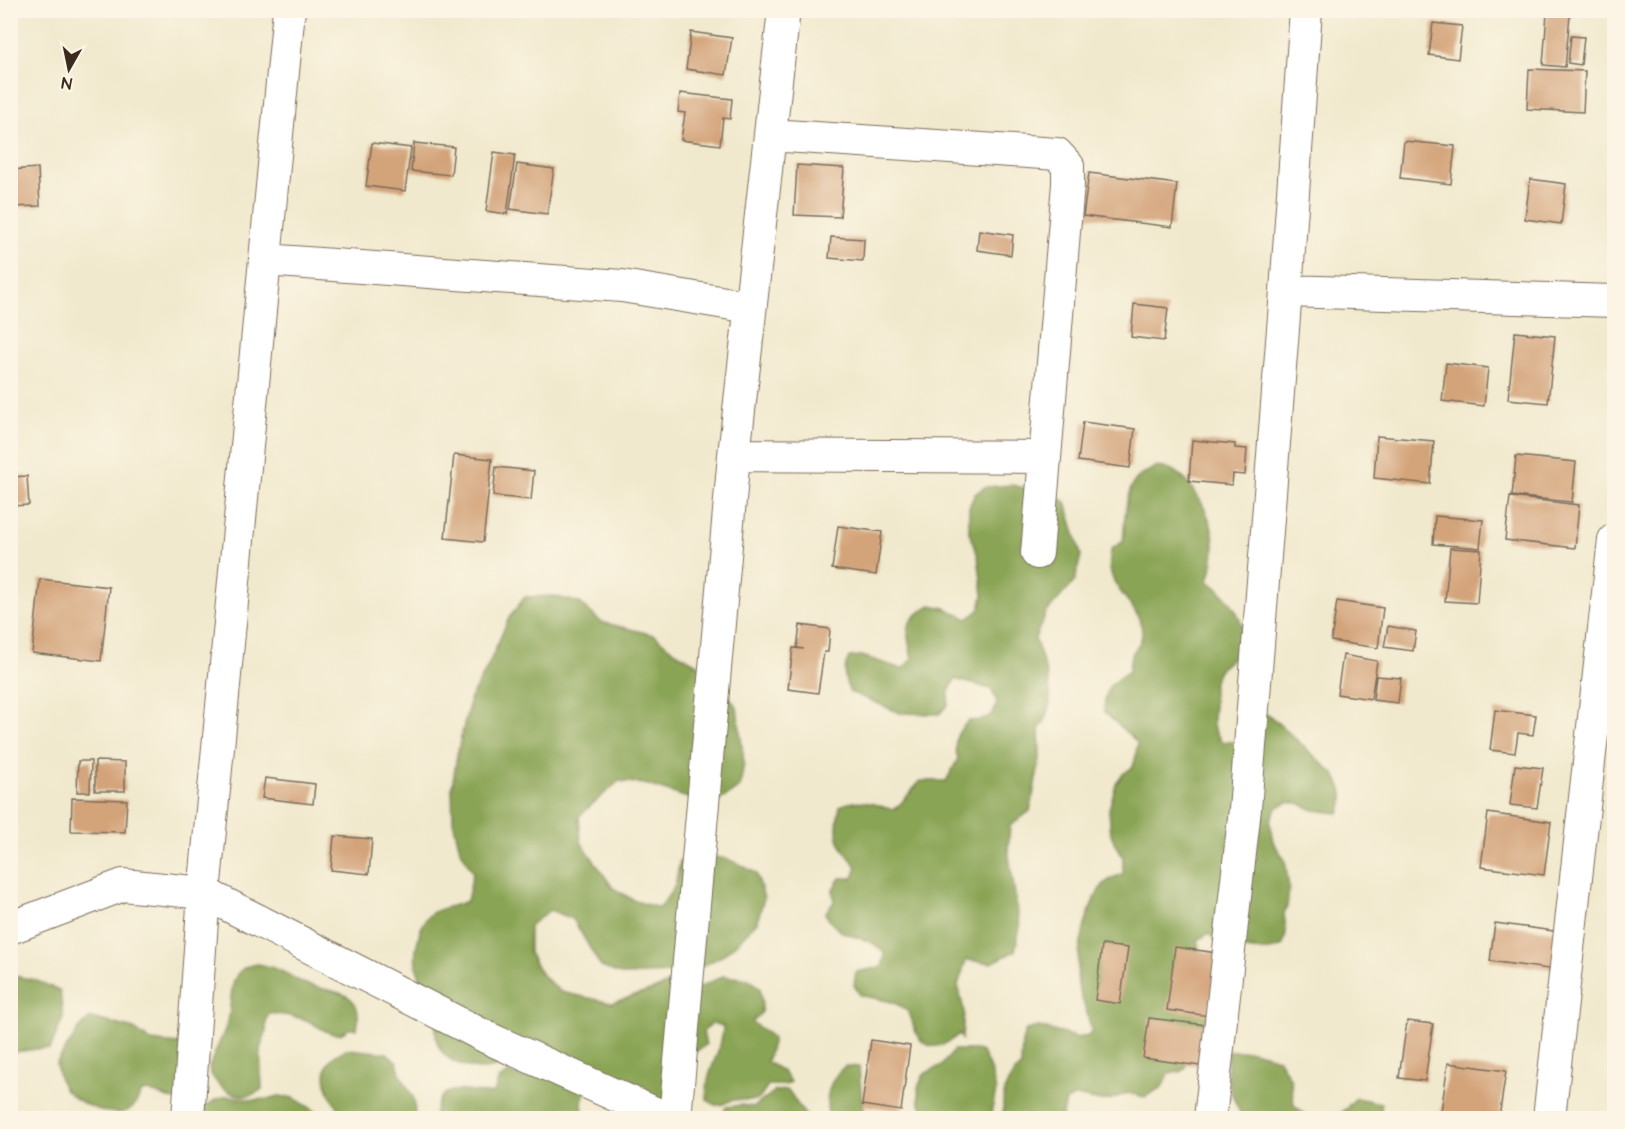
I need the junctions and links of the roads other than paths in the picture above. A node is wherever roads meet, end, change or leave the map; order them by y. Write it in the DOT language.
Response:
graph roads {
  1 [pos="289,10"];
  2 [pos="784,10"];
  3 [pos="1306,10"];
  4 [pos="770,135"];
  5 [pos="265,260"];
  6 [pos="1286,291"];
  7 [pos="1614,301"];
  8 [pos="750,307"];
  9 [pos="734,455"];
  10 [pos="1045,457"];
  11 [pos="1614,540"];
  12 [pos="1037,553"];
  13 [pos="1613,583"];
  14 [pos="204,893"];
  15 [pos="10,928"];
  16 [pos="188,1119"];
  17 [pos="666,1119"];
  18 [pos="675,1119"];
  19 [pos="1210,1119"];
  20 [pos="1549,1119"];
  1 -- 5 [label="street"];
  2 -- 4 [label="street"];
  3 -- 6 [label="street"];
  4 -- 8 [label="street"];
  4 -- 10 [label="street"];
  5 -- 8 [label="street"];
  5 -- 14 [label="street"];
  6 -- 7 [label="street"];
  6 -- 19 [label="street"];
  8 -- 9 [label="street"];
  9 -- 10 [label="street"];
  9 -- 18 [label="street"];
  10 -- 12 [label="street"];
  11 -- 13 [label="street"];
  13 -- 20 [label="street"];
  14 -- 15 [label="street"];
  14 -- 16 [label="street"];
  14 -- 17 [label="street"];
}
